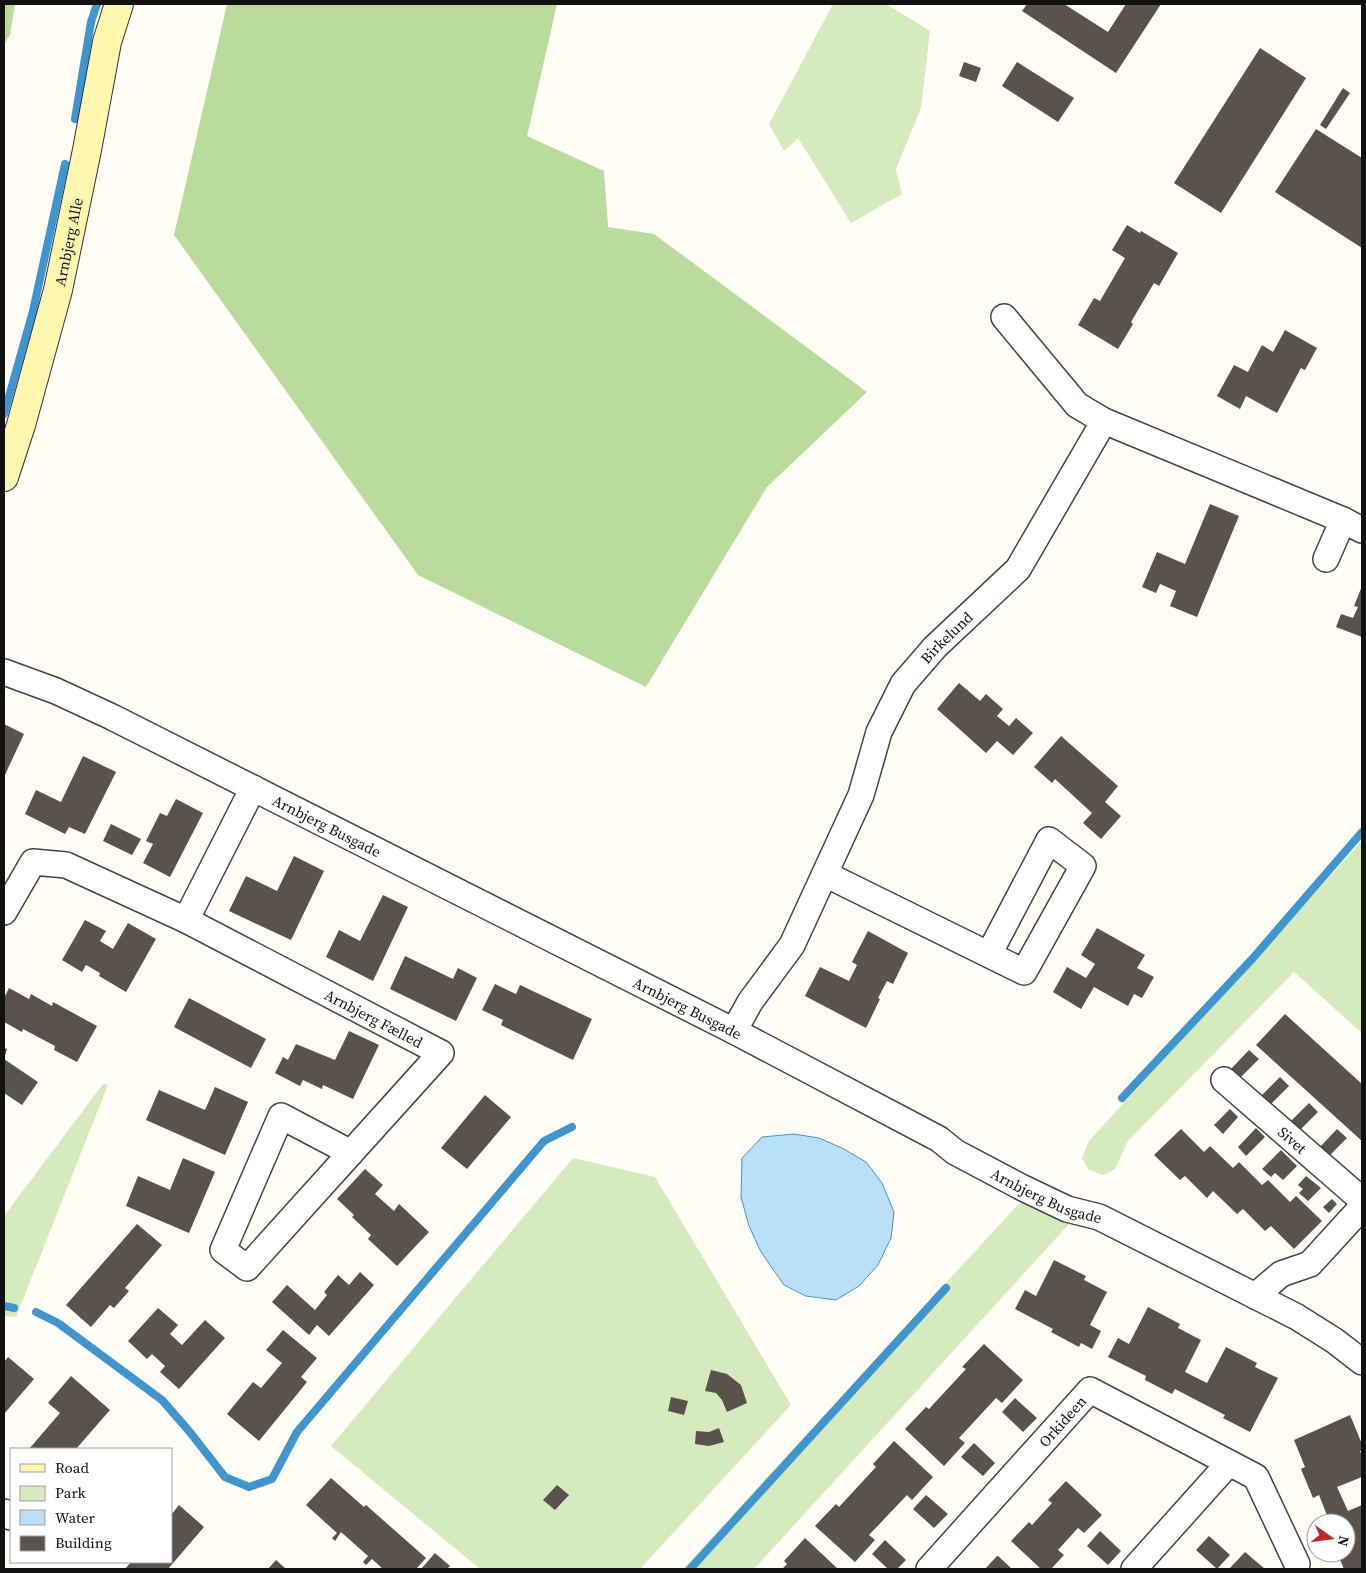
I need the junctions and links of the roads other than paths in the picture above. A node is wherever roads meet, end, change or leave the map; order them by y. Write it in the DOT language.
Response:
graph roads {
  1 [pos="118,4"];
  2 [pos="1004,317"];
  3 [pos="1104,421"];
  4 [pos="4,477"];
  5 [pos="1353,525"];
  6 [pos="1326,559"];
  7 [pos="4,672"];
  8 [pos="253,788"];
  9 [pos="825,874"];
  10 [pos="4,912"];
  11 [pos="186,920"];
  12 [pos="989,954"];
  13 [pos="734,1031"];
  14 [pos="1224,1080"];
  15 [pos="351,1153"];
  16 [pos="1362,1200"];
  17 [pos="1362,1207"];
  18 [pos="1255,1296"];
  19 [pos="1362,1362"];
  20 [pos="1229,1463"];
  21 [pos="1297,1564"];
  22 [pos="929,1569"];
  23 [pos="1134,1569"];
  1 -- 4 [label="street, Arnbjerg Alle"];
  2 -- 3 [label="street"];
  3 -- 5 [label="street"];
  3 -- 9 [label="street, Birkelund"];
  5 -- 6 [label="street"];
  7 -- 8 [label="street, Arnbjerg Busgade"];
  8 -- 11 [label="street"];
  8 -- 13 [label="street, Arnbjerg Busgade"];
  9 -- 12 [label="street"];
  9 -- 13 [label="street, Birkelund"];
  10 -- 11 [label="street, Arnbjerg Fælled"];
  11 -- 15 [label="street, Arnbjerg Fælled"];
  12 -- 12 [label="street"];
  13 -- 18 [label="street, Arnbjerg Busgade"];
  14 -- 16 [label="street, Sivet"];
  15 -- 15 [label="street, Arnbjerg Fælled"];
  17 -- 18 [label="street"];
  18 -- 19 [label="street, Arnbjerg Busgade"];
  20 -- 21 [label="street, Orkideen"];
  20 -- 22 [label="street, Orkideen"];
  20 -- 23 [label="street"];
}
